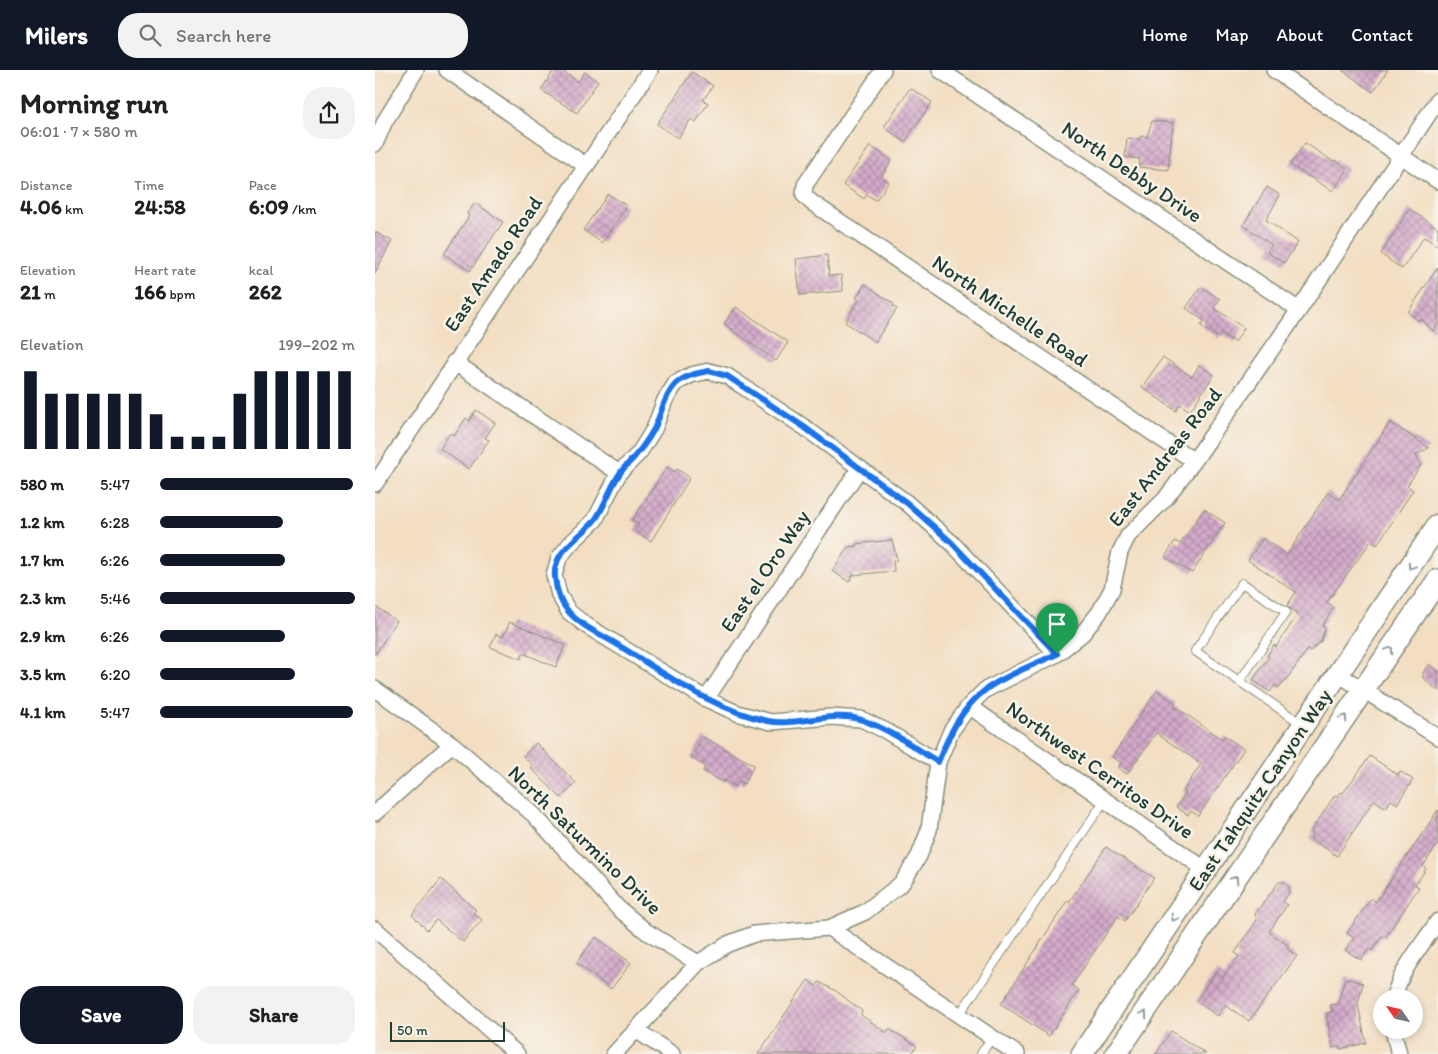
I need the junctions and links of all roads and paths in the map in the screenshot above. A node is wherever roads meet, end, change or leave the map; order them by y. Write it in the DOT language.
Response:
graph roads {
  1 [pos="416,70"];
  2 [pos="447,70"];
  3 [pos="650,70"];
  4 [pos="883,70"];
  5 [pos="940,70"];
  6 [pos="1274,70"];
  7 [pos="1438,100"];
  8 [pos="375,144"];
  9 [pos="1402,156"];
  10 [pos="585,164"];
  11 [pos="1438,181"];
  12 [pos="1299,310"];
  13 [pos="454,362"];
  14 [pos="1194,461"];
  15 [pos="860,468"];
  16 [pos="619,473"];
  17 [pos="375,484"];
  18 [pos="1438,526"];
  19 [pos="1438,580"];
  20 [pos="1057,654"];
  21 [pos="1338,674"];
  22 [pos="1239,681"];
  23 [pos="375,689"];
  24 [pos="1363,690"];
  25 [pos="705,699"];
  26 [pos="969,706"];
  27 [pos="1304,725"];
  28 [pos="1438,737"];
  29 [pos="452,744"];
  30 [pos="938,762"];
  31 [pos="1105,800"];
  32 [pos="375,813"];
  33 [pos="1206,870"];
  34 [pos="1438,921"];
  35 [pos="829,928"];
  36 [pos="375,929"];
  37 [pos="698,963"];
  38 [pos="1396,989"];
  39 [pos="959,1015"];
  40 [pos="636,1030"];
  41 [pos="992,1037"];
  42 [pos="1395,1039"];
  43 [pos="517,1054"];
  44 [pos="614,1054"];
  45 [pos="672,1054"];
  46 [pos="981,1054"];
  47 [pos="1017,1054"];
  48 [pos="1082,1054"];
  49 [pos="1116,1054"];
  50 [pos="1399,1054"];
  1 -- 8 [label="street"];
  2 -- 10 [label="street"];
  3 -- 10 [label="street, East Amado Road"];
  4 -- 14 [label="street, North Michelle Road"];
  5 -- 12 [label="street, North Debby Drive"];
  6 -- 9 [label="street"];
  7 -- 9 [label="street, East Andreas Road"];
  9 -- 11 [label="street"];
  9 -- 12 [label="street, East Andreas Road"];
  10 -- 13 [label="street, East Amado Road"];
  12 -- 14 [label="street, East Andreas Road"];
  13 -- 16 [label="street"];
  13 -- 17 [label="street, East Amado Road"];
  14 -- 20 [label="street, East Andreas Road"];
  15 -- 16 [label="street"];
  15 -- 20 [label="street"];
  15 -- 25 [label="street, East el Oro Way"];
  16 -- 25 [label="street"];
  18 -- 21 [label="main road, East Tahquitz Canyon Way, one-way"];
  24 -- 19 [label="main road, East Tahquitz Canyon Way, one-way"];
  20 -- 26 [label="street, East Andreas Road"];
  21 -- 24 [label="street"];
  21 -- 27 [label="main road, East Tahquitz Canyon Way"];
  22 -- 22 [label="lane"];
  22 -- 27 [label="lane"];
  23 -- 29 [label="street, North Saturmino Drive"];
  24 -- 28 [label="street"];
  49 -- 24 [label="main road, East Tahquitz Canyon Way, one-way"];
  25 -- 30 [label="street"];
  26 -- 30 [label="street, East Andreas Road"];
  26 -- 31 [label="street, Northwest Cerritos Drive"];
  27 -- 33 [label="main road, East Tahquitz Canyon Way"];
  29 -- 32 [label="street"];
  29 -- 37 [label="street, North Saturmino Drive"];
  30 -- 35 [label="street, East Andreas Road"];
  31 -- 33 [label="street, Northwest Cerritos Drive"];
  31 -- 39 [label="lane"];
  33 -- 48 [label="main road, East Tahquitz Canyon Way, one-way"];
  34 -- 38 [label="street"];
  35 -- 37 [label="street, East Andreas Road"];
  35 -- 39 [label="street"];
  36 -- 43 [label="street"];
  37 -- 40 [label="street, East Andreas Road"];
  39 -- 41 [label="street"];
  40 -- 44 [label="street, East Andreas Road"];
  40 -- 45 [label="street"];
  41 -- 46 [label="lane"];
  41 -- 47 [label="street"];
  42 -- 50 [label="street"];
}
